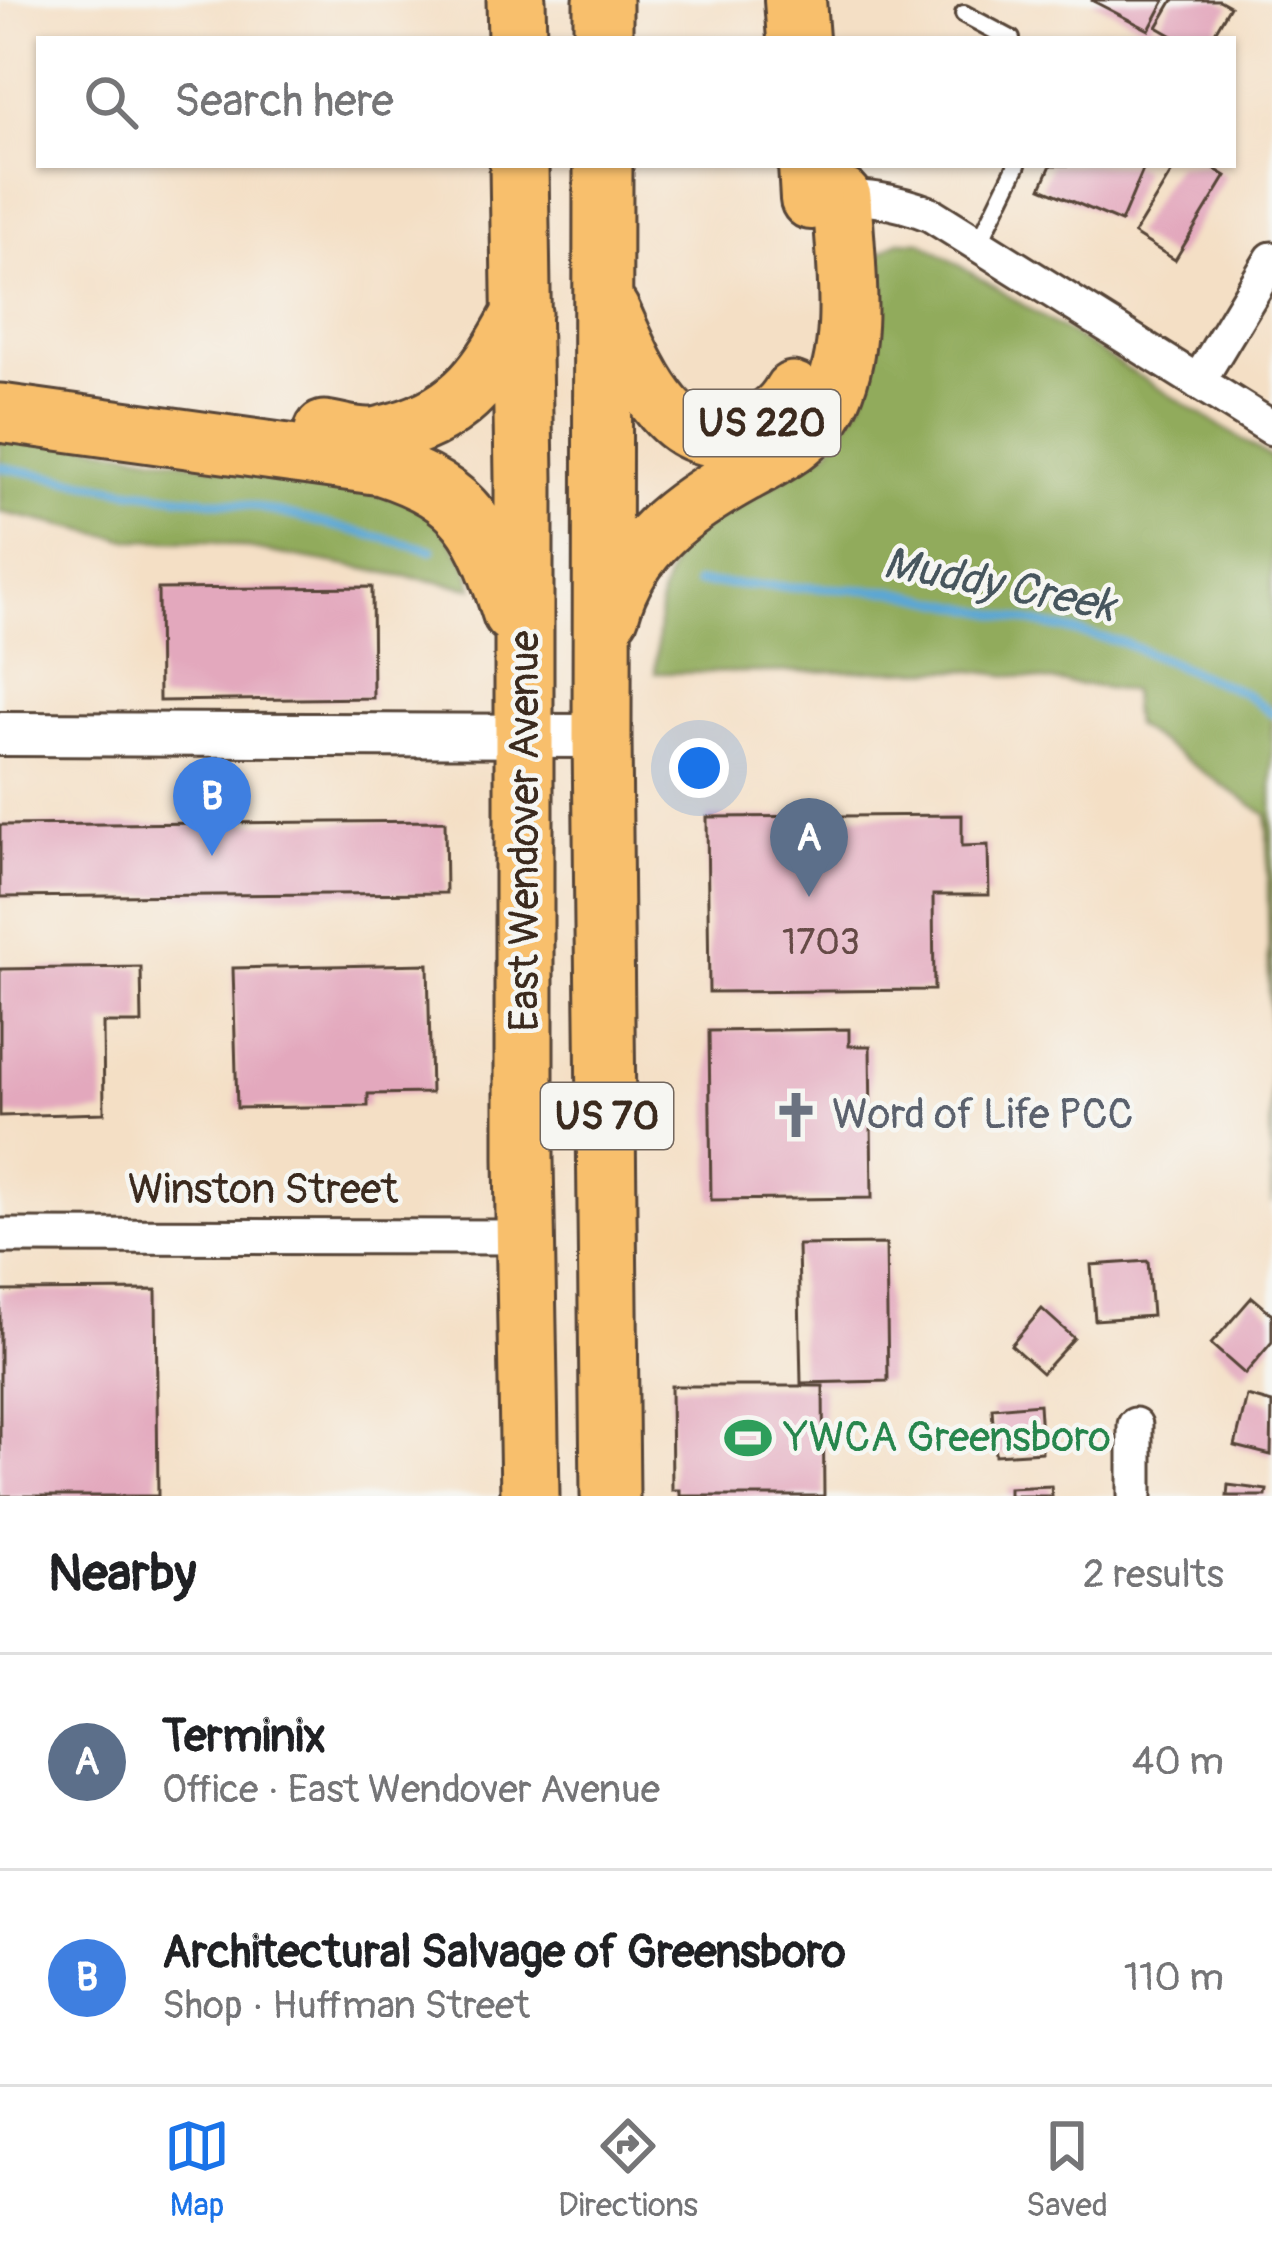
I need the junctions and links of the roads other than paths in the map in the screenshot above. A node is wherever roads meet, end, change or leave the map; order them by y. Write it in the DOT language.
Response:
graph roads {
  1 [pos="516,0"];
  2 [pos="603,0"];
  3 [pos="795,0"];
  4 [pos="829,0"];
  5 [pos="964,14"];
  6 [pos="517,36"];
  7 [pos="603,36"];
  8 [pos="799,36"];
  9 [pos="832,36"];
  10 [pos="1005,36"];
  11 [pos="519,168"];
  12 [pos="603,168"];
  13 [pos="1016,168"];
  14 [pos="825,182"];
  15 [pos="979,243"];
  16 [pos="1272,259"];
  17 [pos="602,292"];
  18 [pos="522,313"];
  19 [pos="0,379"];
  20 [pos="1198,382"];
  21 [pos="0,413"];
  22 [pos="1272,428"];
  23 [pos="604,636"];
  24 [pos="525,655"];
  25 [pos="0,734"];
  26 [pos="525,735"];
  27 [pos="602,736"];
  28 [pos="0,1236"];
  29 [pos="526,1237"];
  30 [pos="1135,1424"];
  31 [pos="530,1496"];
  32 [pos="610,1496"];
  33 [pos="1135,1496"];
  1 -- 6 [label="highway"];
  2 -- 7 [label="highway"];
  3 -- 8 [label="highway"];
  4 -- 9 [label="highway"];
  5 -- 10 [label="lane"];
  11 -- 18 [label="highway, East Wendover Avenue / US 70"];
  12 -- 17 [label="highway, East Wendover Avenue / US 70"];
  13 -- 15 [label="lane"];
  14 -- 15 [label="street"];
  14 -- 17 [label="highway, US 220"];
  14 -- 23 [label="highway"];
  15 -- 20 [label="street"];
  16 -- 20 [label="street"];
  17 -- 23 [label="highway, East Wendover Avenue / US 70"];
  18 -- 19 [label="highway"];
  18 -- 24 [label="highway, East Wendover Avenue / US 70"];
  20 -- 22 [label="street"];
  21 -- 24 [label="highway"];
  23 -- 27 [label="highway, East Wendover Avenue / US 70"];
  24 -- 26 [label="highway, East Wendover Avenue / US 70"];
  25 -- 26 [label="street"];
  26 -- 27 [label="street"];
  26 -- 29 [label="highway, East Wendover Avenue / US 70"];
  27 -- 32 [label="highway, East Wendover Avenue / US 70"];
  28 -- 29 [label="street, Winston Street"];
  29 -- 31 [label="highway, East Wendover Avenue / US 70"];
  30 -- 33 [label="street"];
}
